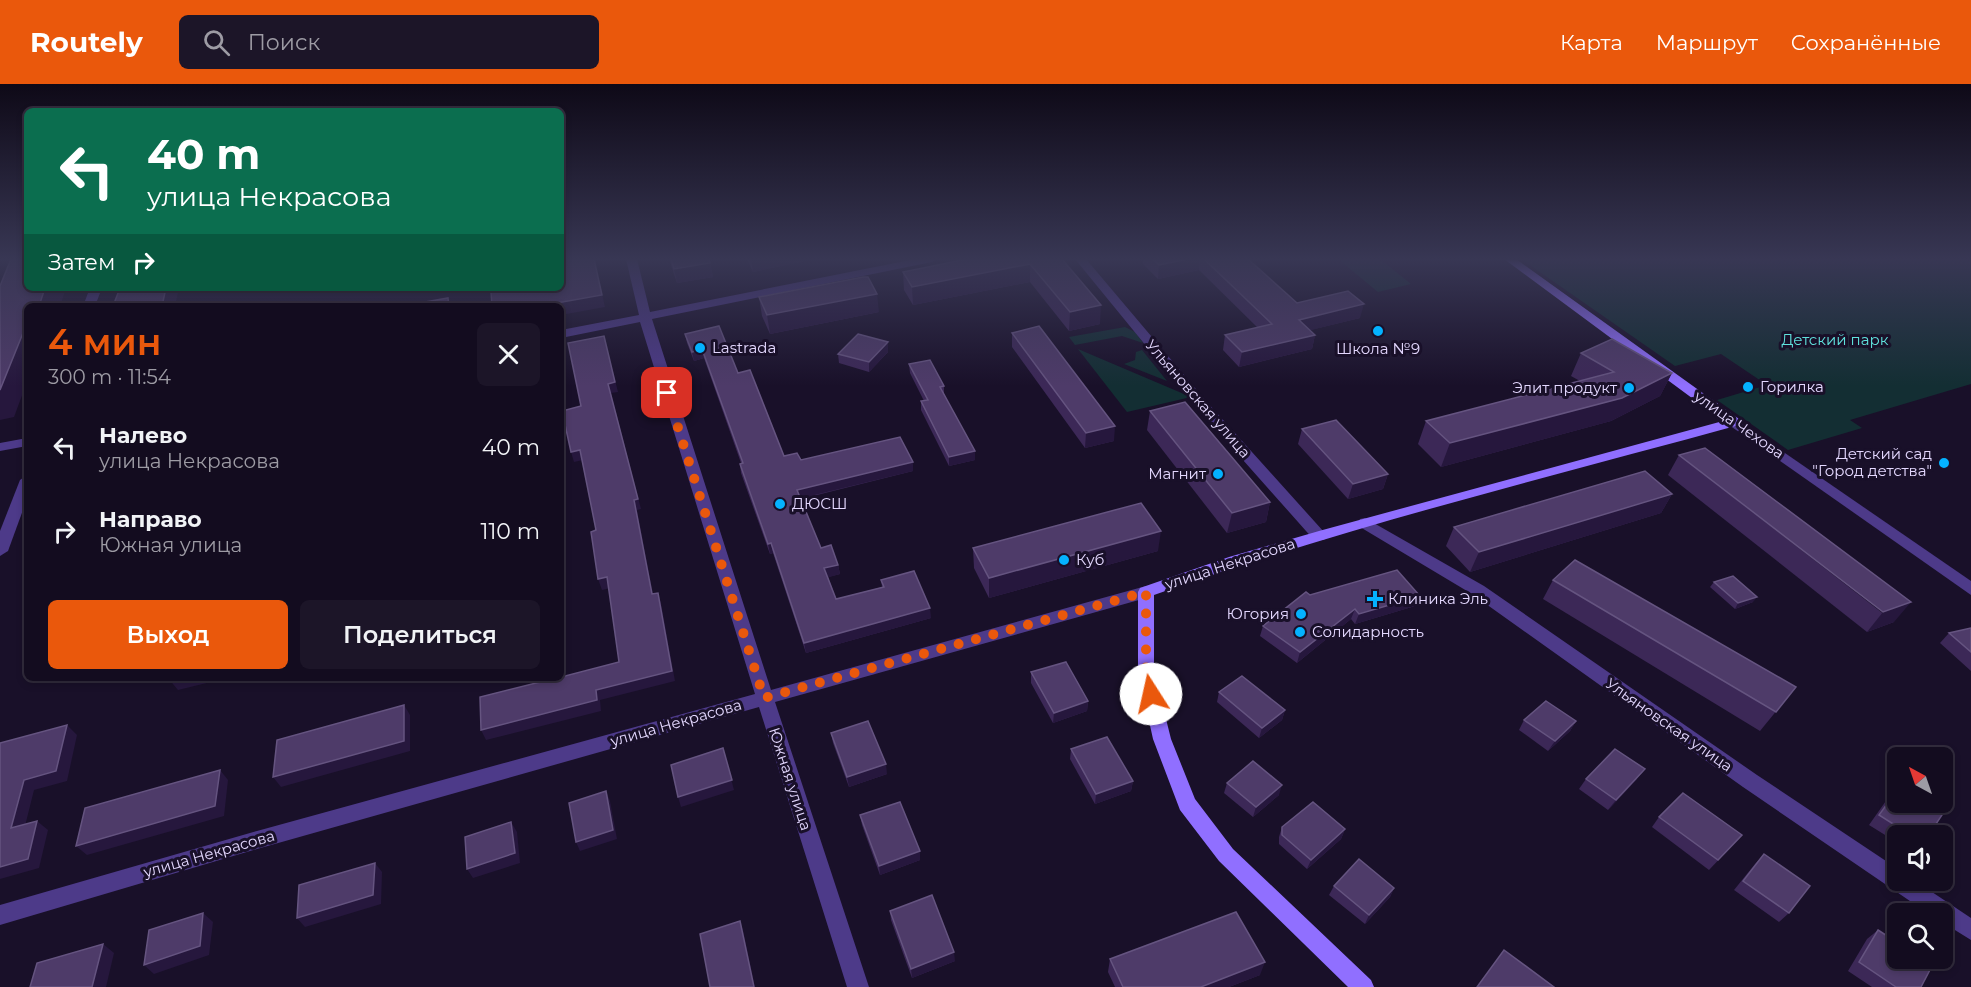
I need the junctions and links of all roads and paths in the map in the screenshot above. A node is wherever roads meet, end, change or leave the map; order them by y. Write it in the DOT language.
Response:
graph roads {
  1 [pos="641,301"];
  2 [pos="723,301"];
  3 [pos="1115,301"];
  4 [pos="1567,301"];
  5 [pos="645,317"];
  6 [pos="564,333"];
  7 [pos="1734,422"];
  8 [pos="24,443"];
  9 [pos="0,447"];
  10 [pos="24,488"];
  11 [pos="1365,523"];
  12 [pos="1319,536"];
  13 [pos="0,551"];
  14 [pos="1971,589"];
  15 [pos="1146,592"];
  16 [pos="764,698"];
  17 [pos="0,915"];
  18 [pos="1971,930"];
  19 [pos="858,987"];
  20 [pos="1363,987"];
  1 -- 5 [label="street, Южная улица"];
  2 -- 5 [label="street"];
  3 -- 12 [label="street, Ульяновская улица"];
  4 -- 7 [label="main road, улица Чехова"];
  5 -- 6 [label="street"];
  5 -- 16 [label="street, Южная улица"];
  7 -- 11 [label="main road, улица Некрасова"];
  7 -- 14 [label="street, улица Чехова"];
  8 -- 9 [label="street"];
  10 -- 13 [label="street"];
  11 -- 12 [label="main road, улица Некрасова"];
  11 -- 18 [label="street, Ульяновская улица"];
  12 -- 15 [label="main road, улица Некрасова"];
  15 -- 16 [label="street, улица Некрасова"];
  15 -- 20 [label="main road"];
  16 -- 17 [label="street, улица Некрасова"];
  16 -- 19 [label="street, Южная улица"];
}
